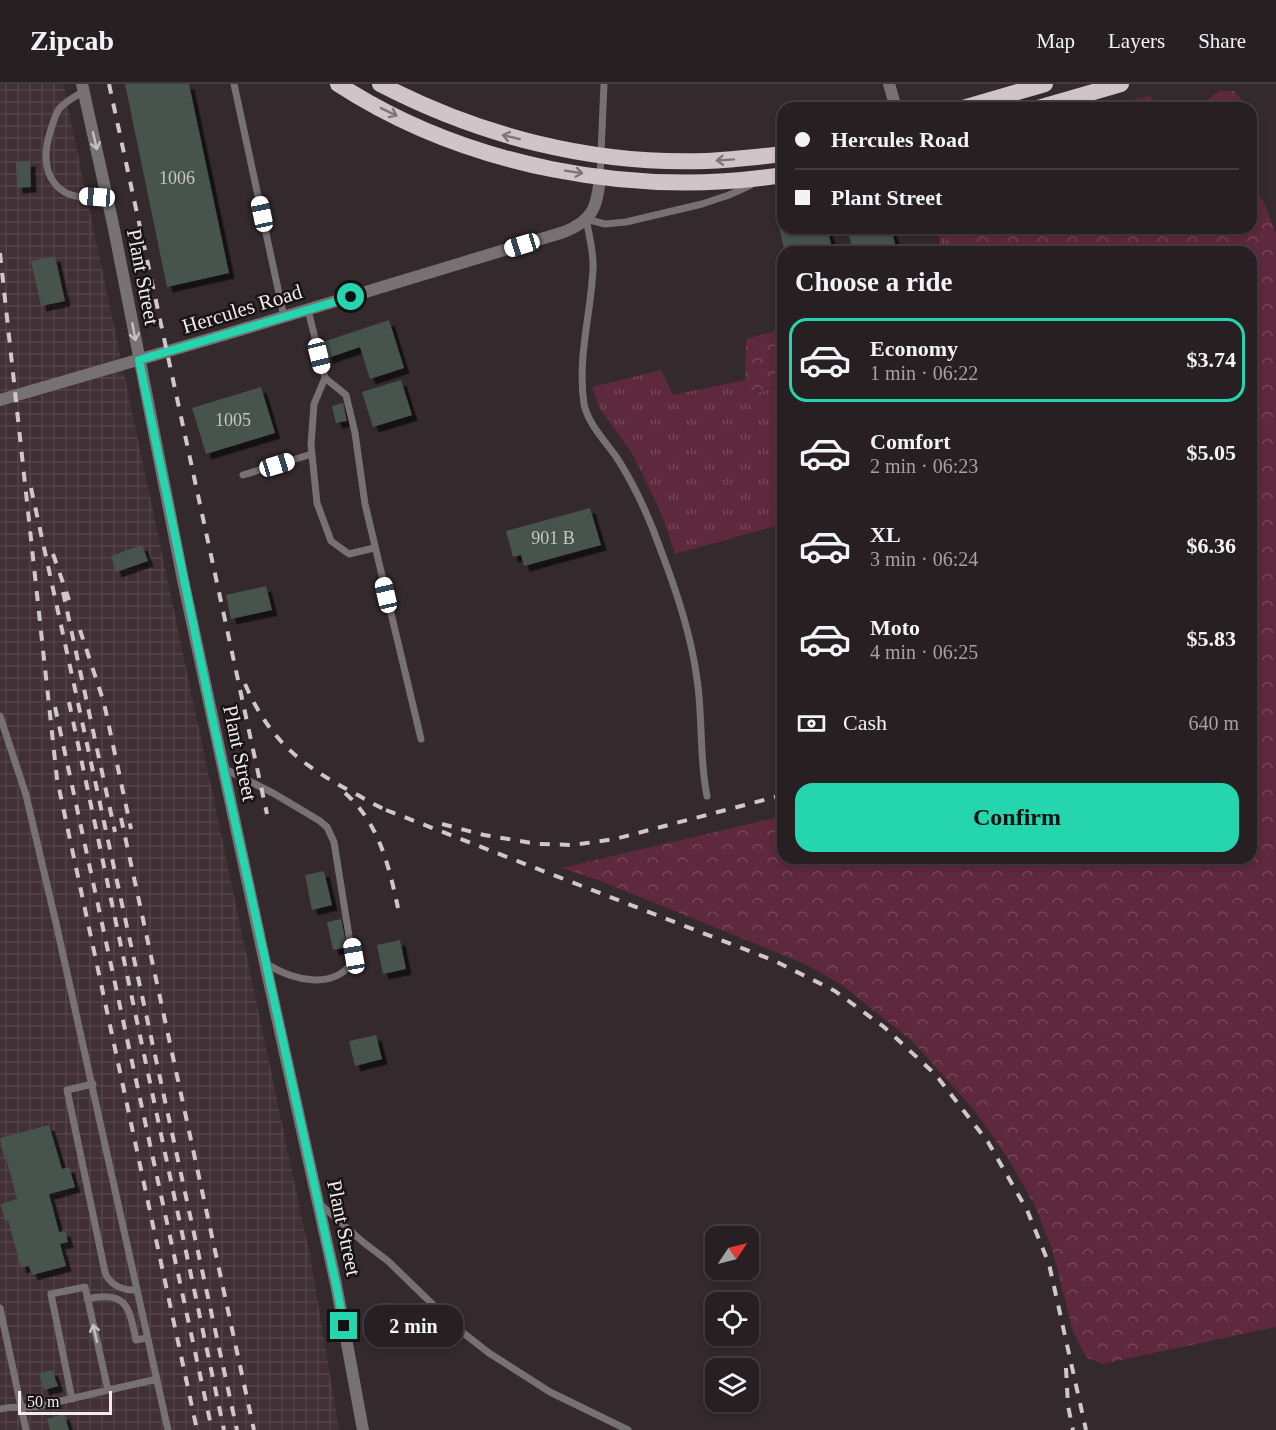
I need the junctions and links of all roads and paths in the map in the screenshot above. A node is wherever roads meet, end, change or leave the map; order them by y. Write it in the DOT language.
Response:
graph roads {
  1 [pos="234,84"];
  2 [pos="338,84"];
  3 [pos="380,84"];
  4 [pos="604,84"];
  5 [pos="889,84"];
  6 [pos="1045,84"];
  7 [pos="1121,84"];
  8 [pos="83,88"];
  9 [pos="894,102"];
  10 [pos="984,102"];
  11 [pos="1059,102"];
  12 [pos="601,155"];
  13 [pos="777,155"];
  14 [pos="777,176"];
  15 [pos="600,177"];
  16 [pos="764,178"];
  17 [pos="107,195"];
  18 [pos="586,219"];
  19 [pos="308,310"];
  20 [pos="284,317"];
  21 [pos="139,360"];
  22 [pos="325,378"];
  23 [pos="0,400"];
  24 [pos="312,454"];
  25 [pos="243,475"];
  26 [pos="374,548"];
  27 [pos="0,716"];
  28 [pos="421,739"];
  29 [pos="223,768"];
  30 [pos="707,796"];
  31 [pos="265,963"];
  32 [pos="93,1084"];
  33 [pos="318,1202"];
  34 [pos="136,1290"];
  35 [pos="87,1299"];
  36 [pos="0,1308"];
  37 [pos="147,1338"];
  38 [pos="157,1379"];
  39 [pos="108,1390"];
  40 [pos="72,1399"];
  41 [pos="21,1406"];
  42 [pos="0,1409"];
  43 [pos="26,1430"];
  44 [pos="168,1430"];
  45 [pos="363,1430"];
  46 [pos="628,1430"];
  1 -- 20 [label="lane"];
  2 -- 15 [label="highway, one-way"];
  12 -- 3 [label="highway, one-way"];
  4 -- 12 [label="lane"];
  5 -- 9 [label="street"];
  6 -- 10 [label="highway"];
  7 -- 11 [label="highway"];
  8 -- 17 [label="street, Plant Street, one-way"];
  8 -- 17 [label="lane"];
  13 -- 12 [label="highway, one-way"];
  12 -- 15 [label="lane"];
  14 -- 16 [label="highway"];
  15 -- 16 [label="highway"];
  15 -- 18 [label="street"];
  16 -- 18 [label="lane"];
  17 -- 21 [label="street, Plant Street, one-way"];
  18 -- 19 [label="street, Hercules Road"];
  18 -- 30 [label="lane"];
  19 -- 20 [label="street, Hercules Road"];
  19 -- 22 [label="lane"];
  20 -- 21 [label="street, Hercules Road"];
  21 -- 23 [label="street, Hercules Road"];
  21 -- 29 [label="street, Plant Street"];
  22 -- 24 [label="lane"];
  22 -- 26 [label="lane"];
  24 -- 25 [label="lane"];
  24 -- 26 [label="lane"];
  26 -- 28 [label="lane"];
  27 -- 32 [label="lane"];
  29 -- 31 [label="street, Plant Street"];
  29 -- 31 [label="lane"];
  31 -- 33 [label="street, Plant Street"];
  32 -- 34 [label="lane"];
  32 -- 34 [label="lane"];
  33 -- 45 [label="street, Plant Street"];
  33 -- 46 [label="lane"];
  34 -- 37 [label="lane"];
  35 -- 37 [label="lane"];
  39 -- 35 [label="lane, one-way"];
  35 -- 40 [label="lane"];
  36 -- 41 [label="lane"];
  37 -- 38 [label="lane"];
  38 -- 39 [label="lane"];
  38 -- 44 [label="lane"];
  39 -- 40 [label="lane"];
  40 -- 41 [label="lane"];
  41 -- 42 [label="lane"];
  41 -- 43 [label="lane"];
}
